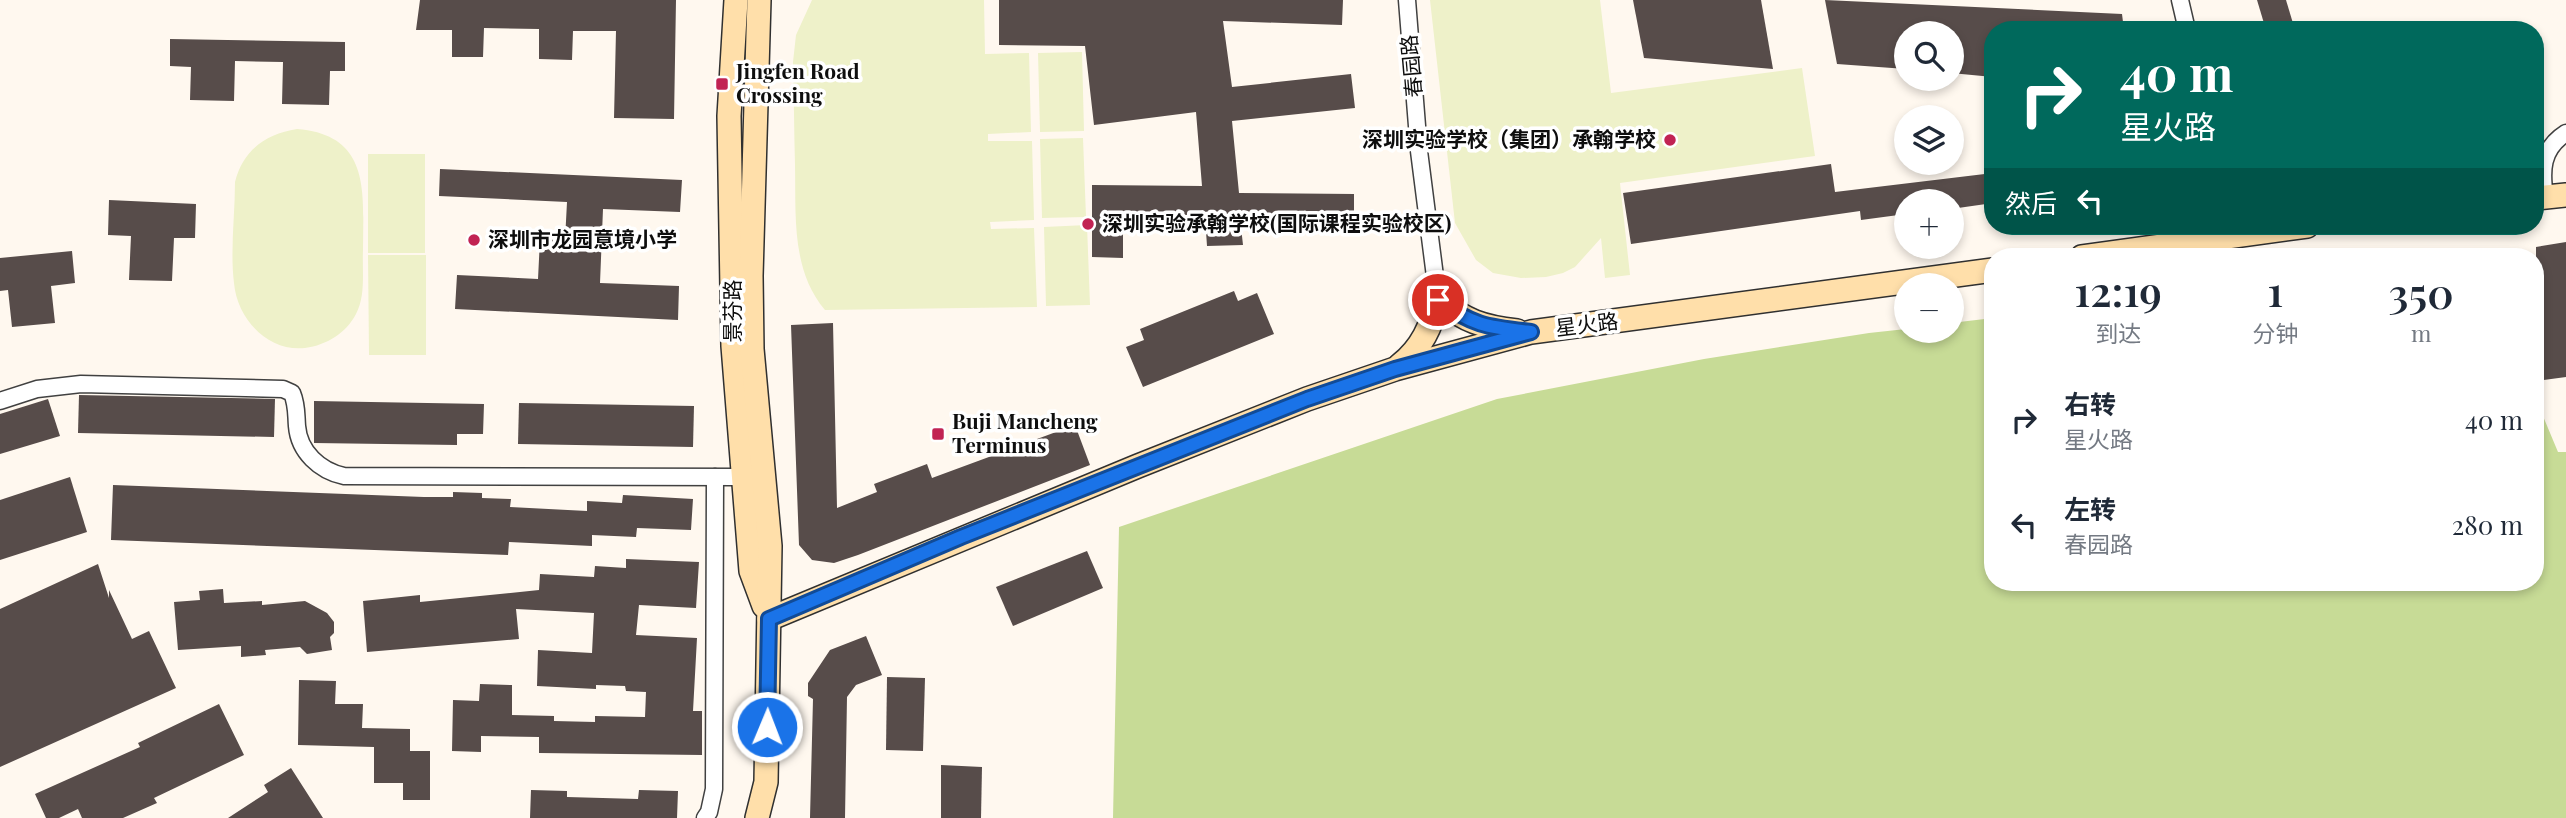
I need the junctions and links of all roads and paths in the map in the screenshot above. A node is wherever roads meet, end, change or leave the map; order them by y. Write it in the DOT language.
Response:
graph roads {
  1 [pos="736,0"];
  2 [pos="759,0"];
  3 [pos="1407,0"];
  4 [pos="2180,0"];
  5 [pos="2185,21"];
  6 [pos="2566,133"];
  7 [pos="2544,160"];
  8 [pos="2544,169"];
  9 [pos="2549,197"];
  10 [pos="2208,235"];
  11 [pos="2134,248"];
  12 [pos="1984,271"];
  13 [pos="1438,300"];
  14 [pos="1531,332"];
  15 [pos="1395,369"];
  16 [pos="0,401"];
  17 [pos="715,477"];
  18 [pos="744,477"];
  19 [pos="769,619"];
  20 [pos="705,818"];
  21 [pos="757,818"];
  1 -- 18 [label="street, 景芬路"];
  2 -- 19 [label="street, 景芬路"];
  3 -- 13 [label="street, 春园路"];
  4 -- 5 [label="street"];
  6 -- 7 [label="street"];
  8 -- 9 [label="street"];
  10 -- 11 [label="street"];
  12 -- 14 [label="street, 星火路"];
  13 -- 14 [label="street"];
  13 -- 15 [label="street, 春园路"];
  14 -- 15 [label="street, 星火路"];
  15 -- 19 [label="street, 星火路"];
  16 -- 17 [label="street"];
  17 -- 18 [label="street"];
  17 -- 20 [label="street"];
  18 -- 19 [label="street, 景芬路"];
  19 -- 21 [label="street, 景芬路"];
}
